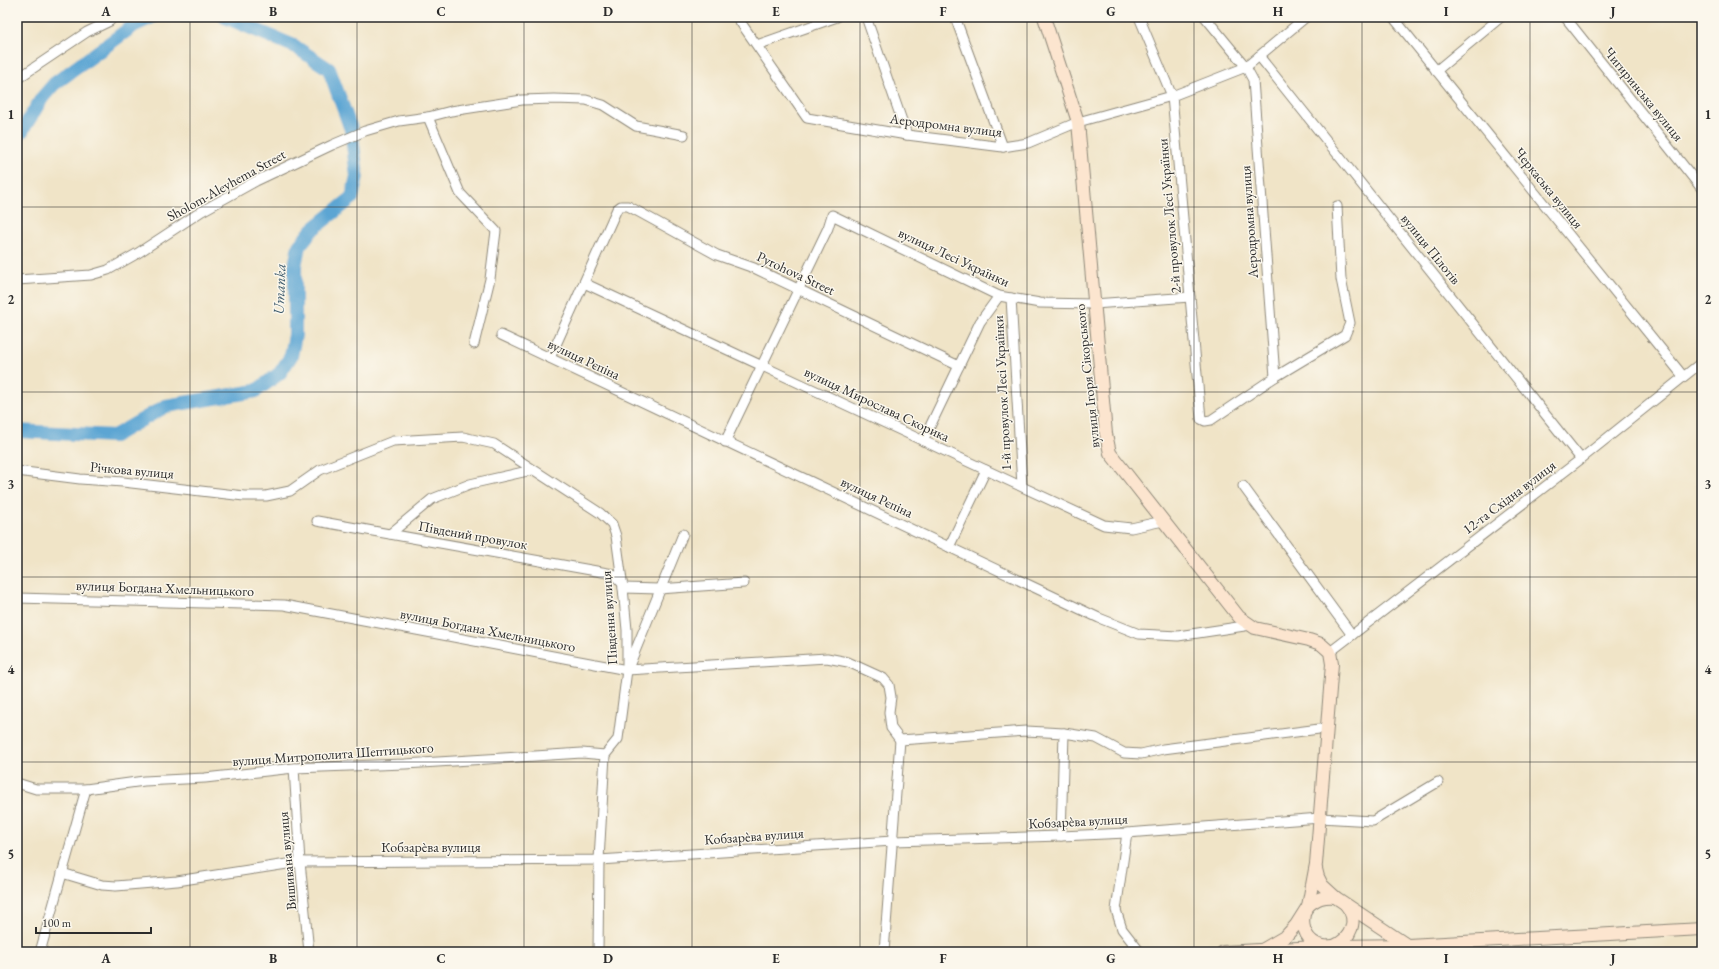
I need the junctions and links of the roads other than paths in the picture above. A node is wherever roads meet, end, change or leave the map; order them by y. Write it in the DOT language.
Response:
graph roads {
  1 [pos="737,17"];
  2 [pos="837,17"];
  3 [pos="866,17"];
  4 [pos="955,17"];
  5 [pos="1044,17"];
  6 [pos="1139,17"];
  7 [pos="1205,17"];
  8 [pos="1306,17"];
  9 [pos="1393,17"];
  10 [pos="1501,17"];
  11 [pos="1565,17"];
  12 [pos="110,21"];
  13 [pos="757,45"];
  14 [pos="1259,56"];
  15 [pos="1246,67"];
  16 [pos="1436,71"];
  17 [pos="17,79"];
  18 [pos="1172,96"];
  19 [pos="428,117"];
  20 [pos="1078,122"];
  21 [pos="907,135"];
  22 [pos="684,136"];
  23 [pos="1003,147"];
  24 [pos="1702,189"];
  25 [pos="1337,206"];
  26 [pos="17,280"];
  27 [pos="584,283"];
  28 [pos="798,290"];
  29 [pos="999,296"];
  30 [pos="1190,297"];
  31 [pos="1011,298"];
  32 [pos="1094,304"];
  33 [pos="501,335"];
  34 [pos="474,344"];
  35 [pos="550,358"];
  36 [pos="1702,362"];
  37 [pos="761,366"];
  38 [pos="959,366"];
  39 [pos="1683,376"];
  40 [pos="1275,377"];
  41 [pos="463,437"];
  42 [pos="923,441"];
  43 [pos="725,442"];
  44 [pos="1581,459"];
  45 [pos="532,470"];
  46 [pos="986,470"];
  47 [pos="17,471"];
  48 [pos="1022,486"];
  49 [pos="1243,486"];
  50 [pos="317,521"];
  51 [pos="1163,521"];
  52 [pos="390,534"];
  53 [pos="683,534"];
  54 [pos="949,546"];
  55 [pos="744,583"];
  56 [pos="622,585"];
  57 [pos="659,589"];
  58 [pos="17,598"];
  59 [pos="1251,625"];
  60 [pos="1352,635"];
  61 [pos="1330,652"];
  62 [pos="627,670"];
  63 [pos="1327,728"];
  64 [pos="1064,733"];
  65 [pos="900,740"];
  66 [pos="605,755"];
  67 [pos="294,768"];
  68 [pos="1438,782"];
  69 [pos="17,783"];
  70 [pos="86,789"];
  71 [pos="1320,818"];
  72 [pos="1127,833"];
  73 [pos="1061,836"];
  74 [pos="893,841"];
  75 [pos="599,860"];
  76 [pos="300,862"];
  77 [pos="1316,864"];
  78 [pos="62,873"];
  79 [pos="1340,900"];
  80 [pos="1306,910"];
  81 [pos="1702,929"];
  82 [pos="1408,945"];
  83 [pos="1331,946"];
  84 [pos="1262,950"];
  85 [pos="40,952"];
  86 [pos="309,952"];
  87 [pos="598,952"];
  88 [pos="884,952"];
  89 [pos="1140,952"];
  90 [pos="1223,952"];
  1 -- 13 [label="street"];
  2 -- 13 [label="street"];
  3 -- 21 [label="street"];
  4 -- 23 [label="street"];
  5 -- 20 [label="main road, вулиця Ігоря Сікорського"];
  6 -- 18 [label="street, 2-й провулок Лесі Українки"];
  7 -- 15 [label="street, Аеродромна вулиця"];
  8 -- 14 [label="street, Аеродромна вулиця"];
  9 -- 16 [label="street, Черкаська вулиця"];
  10 -- 16 [label="street"];
  11 -- 24 [label="street, Чигиринська вулиця"];
  12 -- 17 [label="street"];
  13 -- 21 [label="street, Аеродромна вулиця"];
  14 -- 15 [label="street, Аеродромна вулиця"];
  14 -- 44 [label="street, вулиця Пілотів"];
  15 -- 18 [label="street, Аеродромна вулиця"];
  15 -- 40 [label="street, Аеродромна вулиця"];
  16 -- 39 [label="street, Черкаська вулиця"];
  18 -- 20 [label="street, Аеродромна вулиця"];
  18 -- 30 [label="street, 2-й провулок Лесі Українки"];
  19 -- 22 [label="street, Sholom-Aleyhema Street"];
  19 -- 26 [label="street, Sholom-Aleyhema Street"];
  19 -- 34 [label="street"];
  20 -- 23 [label="street, Аеродромна вулиця"];
  20 -- 32 [label="main road, вулиця Ігоря Сікорського"];
  21 -- 23 [label="street, Аеродромна вулиця"];
  25 -- 40 [label="street"];
  27 -- 28 [label="street, Pyrohova Street"];
  27 -- 35 [label="street"];
  27 -- 37 [label="street, вулиця Мирослава Скорика"];
  28 -- 29 [label="street, вулиця Лесі Українки"];
  28 -- 37 [label="street"];
  28 -- 38 [label="street, Pyrohova Street"];
  29 -- 31 [label="street, вулиця Лесі Українки"];
  29 -- 38 [label="street"];
  30 -- 32 [label="street, вулиця Лесі Українки"];
  30 -- 40 [label="street, 2-й провулок Лесі Українки"];
  31 -- 32 [label="street, вулиця Лесі Українки"];
  31 -- 48 [label="street, 1-й провулок Лесі Українки"];
  32 -- 51 [label="main road, вулиця Ігоря Сікорського"];
  33 -- 35 [label="street, вулиця Рєпіна"];
  35 -- 43 [label="street, вулиця Рєпіна"];
  36 -- 39 [label="street, 12-та Східна вулиця"];
  37 -- 42 [label="street, вулиця Мирослава Скорика"];
  37 -- 43 [label="street"];
  38 -- 42 [label="street"];
  39 -- 44 [label="street, 12-та Східна вулиця"];
  41 -- 45 [label="street, Південна вулиця"];
  41 -- 47 [label="street, Річкова вулиця"];
  42 -- 46 [label="street, вулиця Мирослава Скорика"];
  43 -- 54 [label="street, вулиця Рєпіна"];
  44 -- 60 [label="street, 12-та Східна вулиця"];
  45 -- 52 [label="street"];
  45 -- 56 [label="street, Південна вулиця"];
  46 -- 48 [label="street, вулиця Мирослава Скорика"];
  46 -- 54 [label="street"];
  48 -- 51 [label="street, вулиця Мирослава Скорика"];
  49 -- 60 [label="street"];
  50 -- 52 [label="street, Південий провулок"];
  51 -- 59 [label="main road, вулиця Ігоря Сікорського"];
  52 -- 56 [label="street, Південий провулок"];
  53 -- 57 [label="street"];
  54 -- 59 [label="street, вулиця Рєпіна"];
  55 -- 57 [label="street, Південий провулок"];
  56 -- 57 [label="street, Південий провулок"];
  56 -- 62 [label="street, Південна вулиця"];
  57 -- 62 [label="street"];
  58 -- 62 [label="street, вулиця Богдана Хмельницького"];
  59 -- 61 [label="main road, вулиця Ігоря Сікорського"];
  60 -- 61 [label="street, 12-та Східна вулиця"];
  61 -- 63 [label="main road"];
  62 -- 65 [label="street, вулиця Богдана Хмельницького"];
  62 -- 66 [label="street, Південна вулиця"];
  63 -- 64 [label="street"];
  63 -- 71 [label="main road"];
  64 -- 65 [label="street"];
  64 -- 73 [label="street"];
  65 -- 74 [label="street"];
  66 -- 67 [label="street, вулиця Митрополита Шептицького"];
  66 -- 75 [label="street"];
  67 -- 70 [label="street, вулиця Митрополита Шептицького"];
  67 -- 76 [label="street, Вишивана вулиця"];
  68 -- 71 [label="street, Кобзарèва вулиця"];
  69 -- 70 [label="street, вулиця Митрополита Шептицького"];
  70 -- 78 [label="street"];
  71 -- 72 [label="street, Кобзарèва вулиця"];
  71 -- 77 [label="main road"];
  72 -- 73 [label="street, Кобзарèва вулиця"];
  72 -- 89 [label="street"];
  73 -- 74 [label="street, Кобзарèва вулиця"];
  74 -- 75 [label="street, Кобзарèва вулиця"];
  74 -- 88 [label="street"];
  75 -- 76 [label="street, Кобзарèва вулиця"];
  75 -- 87 [label="street"];
  76 -- 78 [label="street, Кобзарèва вулиця"];
  76 -- 86 [label="street, Вишивана вулиця"];
  77 -- 79 [label="main road"];
  77 -- 80 [label="main road"];
  78 -- 85 [label="street"];
  79 -- 80 [label="main road"];
  79 -- 82 [label="main road"];
  79 -- 83 [label="main road"];
  80 -- 83 [label="main road"];
  80 -- 84 [label="main road"];
  81 -- 82 [label="main road"];
  82 -- 83 [label="main road"];
  83 -- 84 [label="main road"];
  84 -- 90 [label="main road"];
}
